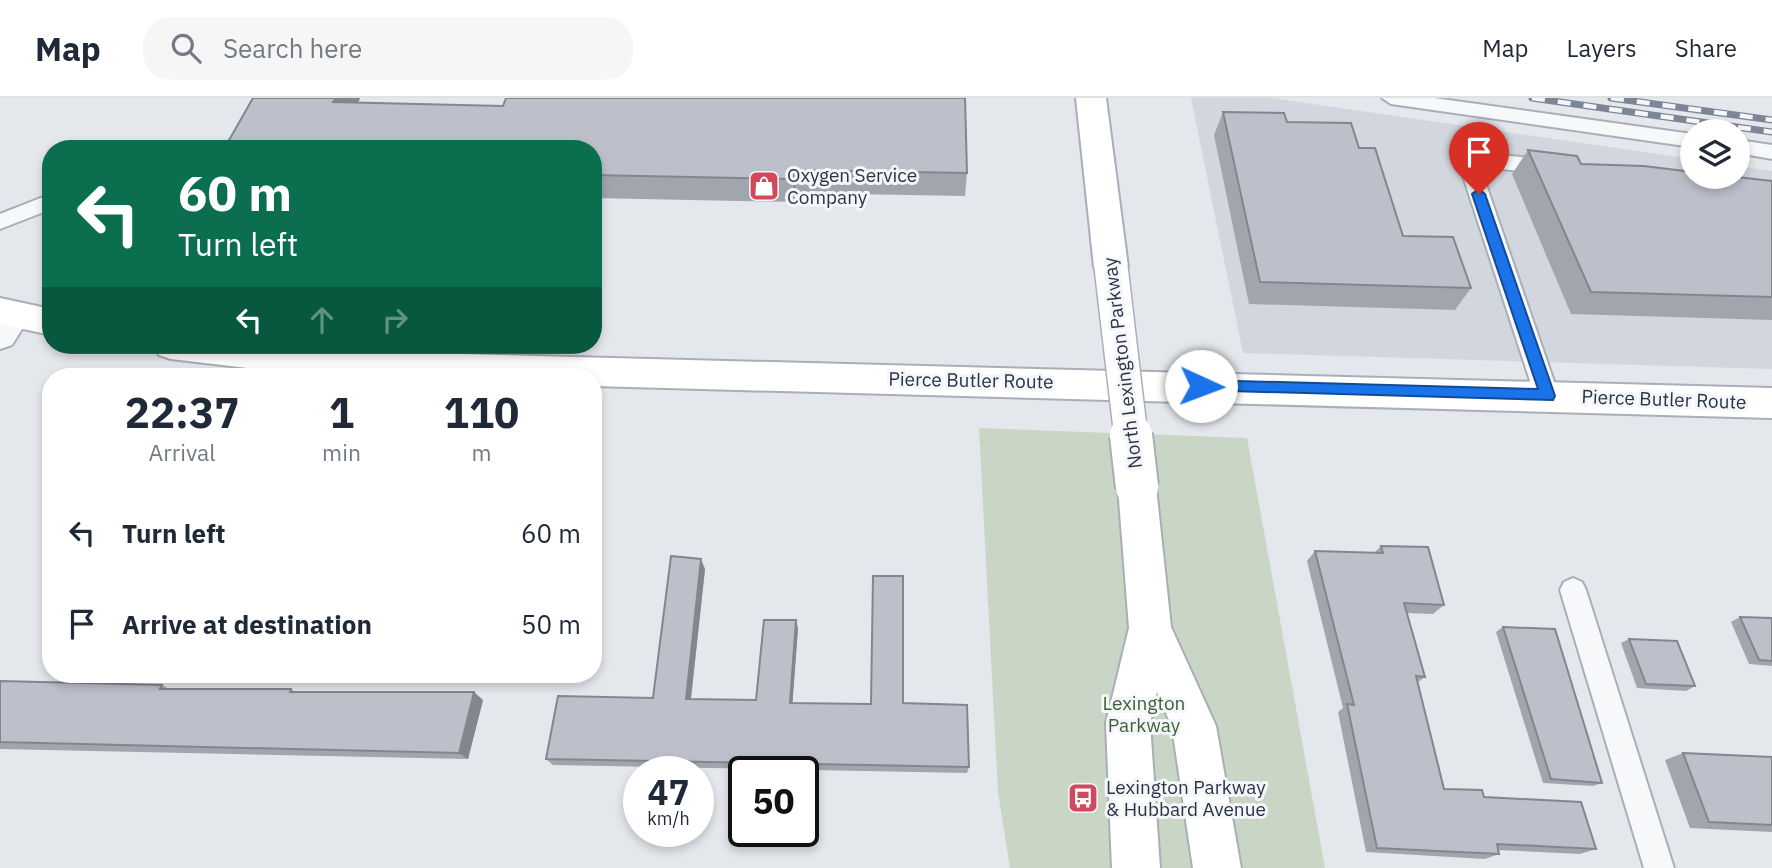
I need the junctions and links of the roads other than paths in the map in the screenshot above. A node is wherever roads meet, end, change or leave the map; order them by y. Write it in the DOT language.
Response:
graph roads {
  1 [pos="1091,98"];
  2 [pos="1391,98"];
  3 [pos="1680,139"];
  4 [pos="1750,149"];
  5 [pos="1772,152"];
  6 [pos="1579,171"];
  7 [pos="42,204"];
  8 [pos="0,222"];
  9 [pos="5,320"];
  10 [pos="42,322"];
  11 [pos="247,354"];
  12 [pos="383,355"];
  13 [pos="1547,396"];
  14 [pos="1772,403"];
  15 [pos="1573,590"];
  16 [pos="1150,628"];
  17 [pos="1136,868"];
  18 [pos="1217,868"];
  19 [pos="1659,868"];
  1 -- 16 [label="main road, North Lexington Parkway, bridge"];
  2 -- 3 [label="lane"];
  4 -- 5 [label="lane"];
  6 -- 13 [label="lane"];
  7 -- 8 [label="lane"];
  9 -- 10 [label="main road"];
  11 -- 12 [label="main road, Pierce Butler Route"];
  12 -- 13 [label="main road, Pierce Butler Route"];
  13 -- 14 [label="main road, Pierce Butler Route"];
  15 -- 19 [label="lane"];
  16 -- 17 [label="main road"];
  16 -- 18 [label="main road"];
}
